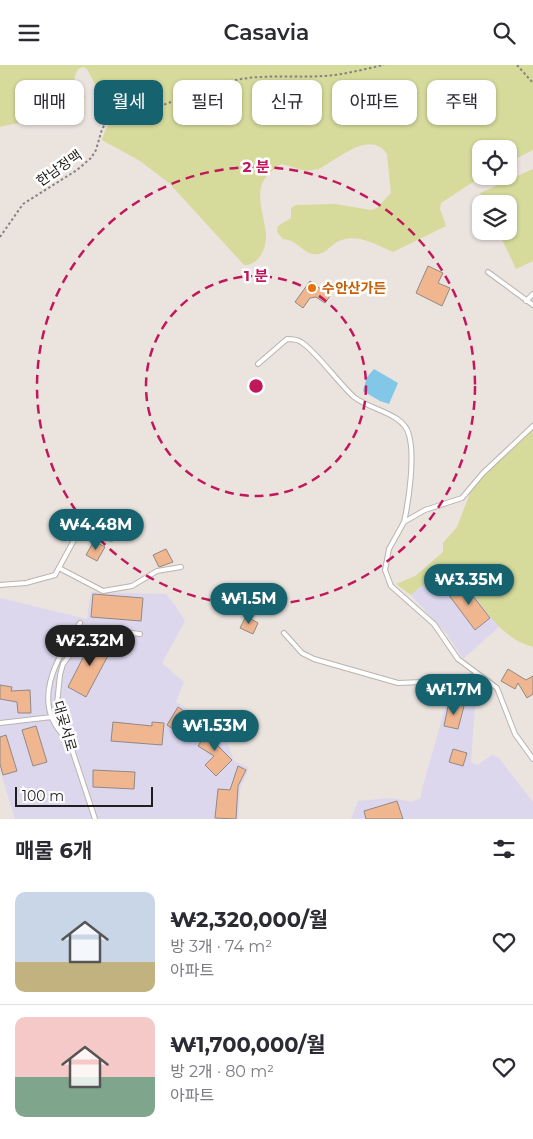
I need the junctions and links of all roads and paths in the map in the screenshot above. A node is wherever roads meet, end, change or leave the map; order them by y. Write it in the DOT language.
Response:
graph roads {
  1 [pos="384,65"];
  2 [pos="517,65"];
  3 [pos="533,83"];
  4 [pos="0,237"];
  5 [pos="488,272"];
  6 [pos="533,294"];
  7 [pos="526,301"];
  8 [pos="533,305"];
  9 [pos="258,364"];
  10 [pos="533,426"];
  11 [pos="404,522"];
  12 [pos="111,539"];
  13 [pos="181,567"];
  14 [pos="59,568"];
  15 [pos="0,585"];
  16 [pos="80,623"];
  17 [pos="284,633"];
  18 [pos="140,634"];
  19 [pos="478,675"];
  20 [pos="52,717"];
  21 [pos="0,723"];
  22 [pos="70,741"];
  23 [pos="533,759"];
  24 [pos="94,819"];
  1 -- 4 [label="path, 한남정맥"];
  2 -- 3 [label="path"];
  5 -- 7 [label="lane"];
  6 -- 7 [label="lane"];
  7 -- 8 [label="lane"];
  9 -- 11 [label="lane"];
  10 -- 11 [label="lane"];
  11 -- 19 [label="lane"];
  12 -- 14 [label="lane"];
  13 -- 14 [label="lane"];
  14 -- 15 [label="lane"];
  16 -- 20 [label="lane"];
  17 -- 19 [label="lane"];
  18 -- 22 [label="lane, 대곶서로"];
  19 -- 23 [label="lane"];
  20 -- 21 [label="lane"];
  20 -- 22 [label="lane"];
  22 -- 24 [label="lane, 대곶서로"];
}
